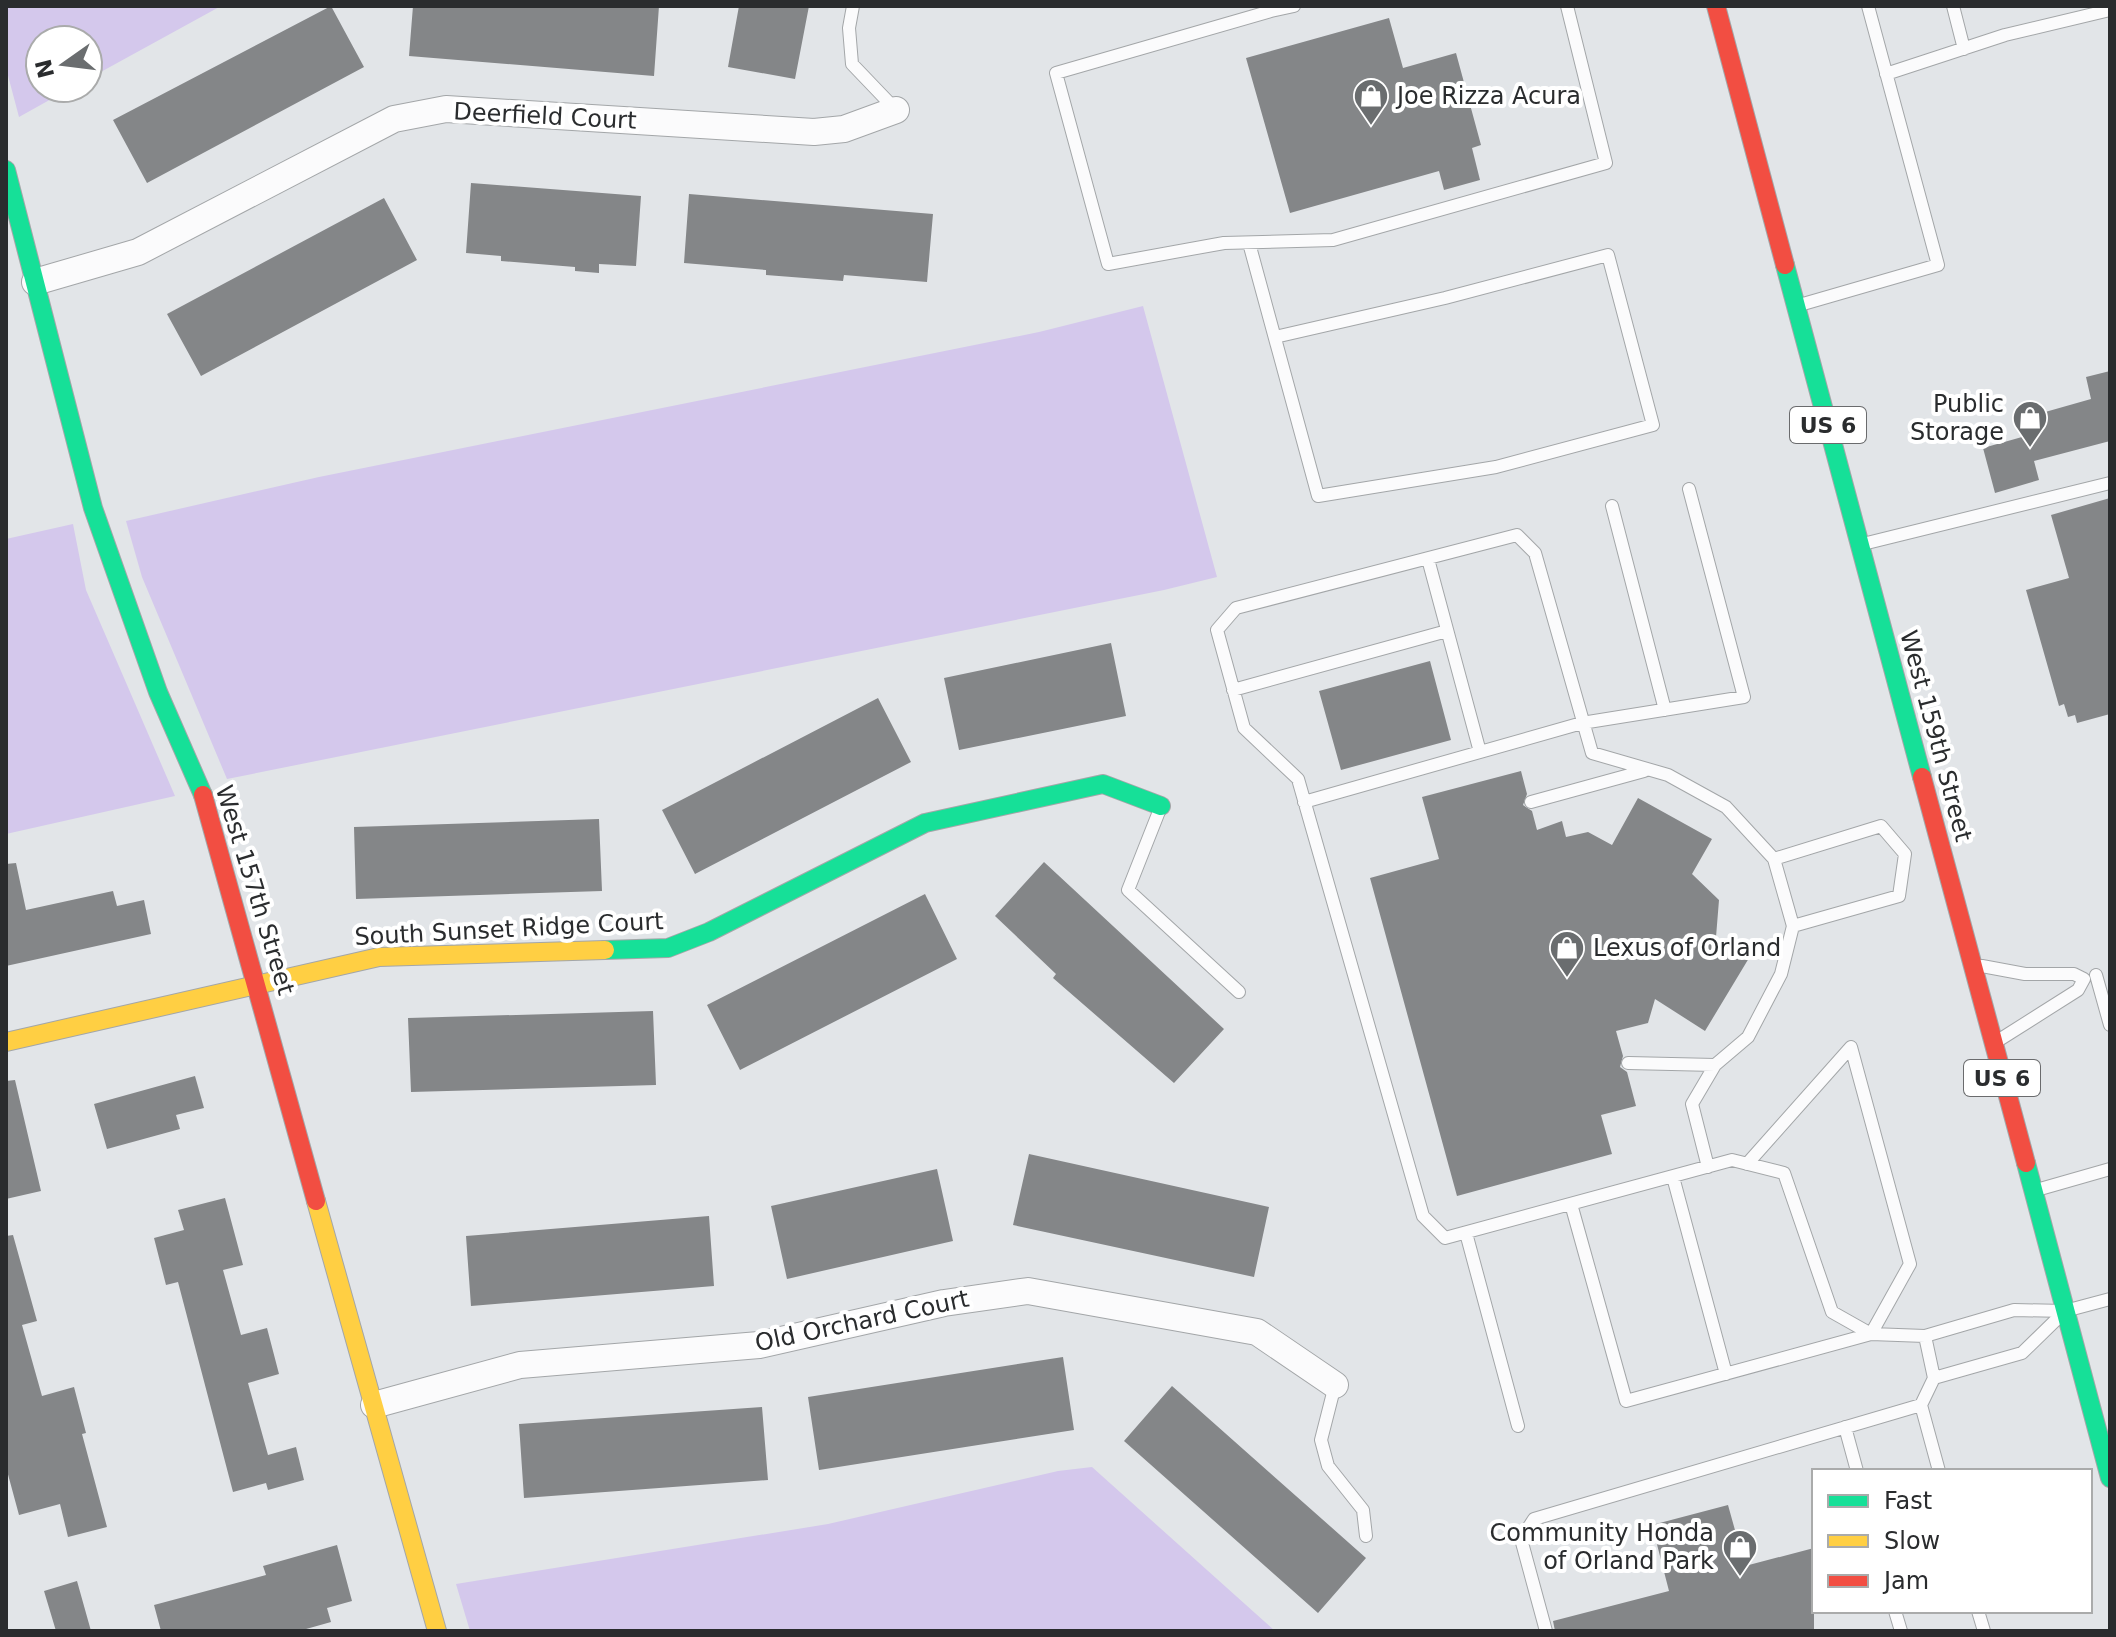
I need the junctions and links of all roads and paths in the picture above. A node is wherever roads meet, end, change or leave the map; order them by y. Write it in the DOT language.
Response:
graph roads {
  1 [pos="853,6"];
  2 [pos="1294,6"];
  3 [pos="1567,6"];
  4 [pos="1716,6"];
  5 [pos="1868,6"];
  6 [pos="1953,6"];
  7 [pos="1270,9"];
  8 [pos="2110,10"];
  9 [pos="1964,49"];
  10 [pos="1886,74"];
  11 [pos="896,110"];
  12 [pos="6,170"];
  13 [pos="1249,243"];
  14 [pos="35,282"];
  15 [pos="1796,306"];
  16 [pos="1275,337"];
  17 [pos="2110,483"];
  18 [pos="1689,489"];
  19 [pos="1612,506"];
  20 [pos="1860,544"];
  21 [pos="1428,559"];
  22 [pos="1447,631"];
  23 [pos="1233,690"];
  24 [pos="1665,710"];
  25 [pos="1582,723"];
  26 [pos="1480,752"];
  27 [pos="1646,770"];
  28 [pos="1304,802"];
  29 [pos="1531,802"];
  30 [pos="1161,806"];
  31 [pos="1929,847"];
  32 [pos="1905,854"];
  33 [pos="1774,859"];
  34 [pos="1793,926"];
  35 [pos="1972,964"];
  36 [pos="2110,971"];
  37 [pos="2090,977"];
  38 [pos="259,985"];
  39 [pos="1239,992"];
  40 [pos="2110,1025"];
  41 [pos="6,1042"];
  42 [pos="1993,1043"];
  43 [pos="1628,1063"];
  44 [pos="1715,1065"];
  45 [pos="1747,1164"];
  46 [pos="1708,1167"];
  47 [pos="2110,1169"];
  48 [pos="1673,1177"];
  49 [pos="2033,1191"];
  50 [pos="1571,1204"];
  51 [pos="1466,1233"];
  52 [pos="2110,1299"];
  53 [pos="2065,1311"];
  54 [pos="1871,1334"];
  55 [pos="1925,1336"];
  56 [pos="1726,1374"];
  57 [pos="1934,1378"];
  58 [pos="1335,1385"];
  59 [pos="374,1405"];
  60 [pos="1921,1405"];
  61 [pos="1518,1426"];
  62 [pos="1845,1427"];
  63 [pos="1856,1469"];
  64 [pos="1938,1469"];
  65 [pos="2110,1478"];
  66 [pos="1366,1536"];
  67 [pos="437,1631"];
  68 [pos="1546,1631"];
  1 -- 11 [label="lane"];
  2 -- 7 [label="lane"];
  3 -- 13 [label="lane"];
  4 -- 15 [label="street, West 159th Street / US 6"];
  5 -- 10 [label="lane"];
  6 -- 9 [label="lane"];
  7 -- 13 [label="lane"];
  8 -- 9 [label="lane"];
  9 -- 10 [label="lane"];
  10 -- 15 [label="lane"];
  11 -- 14 [label="street, Deerfield Court"];
  12 -- 14 [label="street, West 157th Street"];
  13 -- 16 [label="lane"];
  14 -- 38 [label="street, West 157th Street"];
  15 -- 20 [label="street, West 159th Street / US 6"];
  16 -- 16 [label="lane"];
  17 -- 20 [label="lane"];
  18 -- 24 [label="lane"];
  19 -- 24 [label="lane"];
  20 -- 31 [label="street, West 159th Street / US 6"];
  21 -- 22 [label="lane"];
  21 -- 23 [label="lane"];
  21 -- 25 [label="lane"];
  22 -- 23 [label="lane"];
  22 -- 26 [label="lane"];
  23 -- 28 [label="lane"];
  24 -- 25 [label="lane"];
  25 -- 26 [label="lane"];
  25 -- 27 [label="lane"];
  26 -- 28 [label="lane"];
  27 -- 29 [label="lane"];
  27 -- 33 [label="lane"];
  28 -- 51 [label="lane"];
  30 -- 38 [label="street, South Sunset Ridge Court"];
  30 -- 39 [label="lane"];
  31 -- 32 [label="lane"];
  31 -- 35 [label="street, West 159th Street / US 6"];
  32 -- 33 [label="lane"];
  32 -- 34 [label="lane"];
  33 -- 34 [label="lane"];
  34 -- 44 [label="lane"];
  35 -- 37 [label="lane"];
  35 -- 42 [label="street, West 159th Street / US 6"];
  36 -- 37 [label="lane"];
  37 -- 40 [label="lane"];
  37 -- 42 [label="lane"];
  38 -- 41 [label="street, South Sunset Ridge Court"];
  38 -- 59 [label="street, West 157th Street"];
  42 -- 49 [label="street, West 159th Street / US 6"];
  43 -- 44 [label="lane"];
  44 -- 46 [label="lane"];
  45 -- 46 [label="lane"];
  45 -- 54 [label="lane"];
  45 -- 54 [label="lane"];
  46 -- 48 [label="lane"];
  47 -- 49 [label="lane"];
  48 -- 50 [label="lane"];
  48 -- 56 [label="lane"];
  49 -- 53 [label="street, West 159th Street / US 6"];
  50 -- 51 [label="lane"];
  50 -- 56 [label="lane"];
  51 -- 61 [label="lane"];
  52 -- 53 [label="lane"];
  53 -- 55 [label="lane"];
  53 -- 57 [label="lane"];
  53 -- 65 [label="street, West 159th Street / US 6"];
  54 -- 55 [label="lane"];
  54 -- 56 [label="lane"];
  55 -- 57 [label="lane"];
  57 -- 60 [label="lane"];
  58 -- 59 [label="street, Old Orchard Court"];
  58 -- 66 [label="lane"];
  59 -- 67 [label="street, West 157th Street"];
  60 -- 62 [label="lane"];
  60 -- 64 [label="lane"];
  62 -- 63 [label="lane"];
  62 -- 68 [label="lane"];
}
